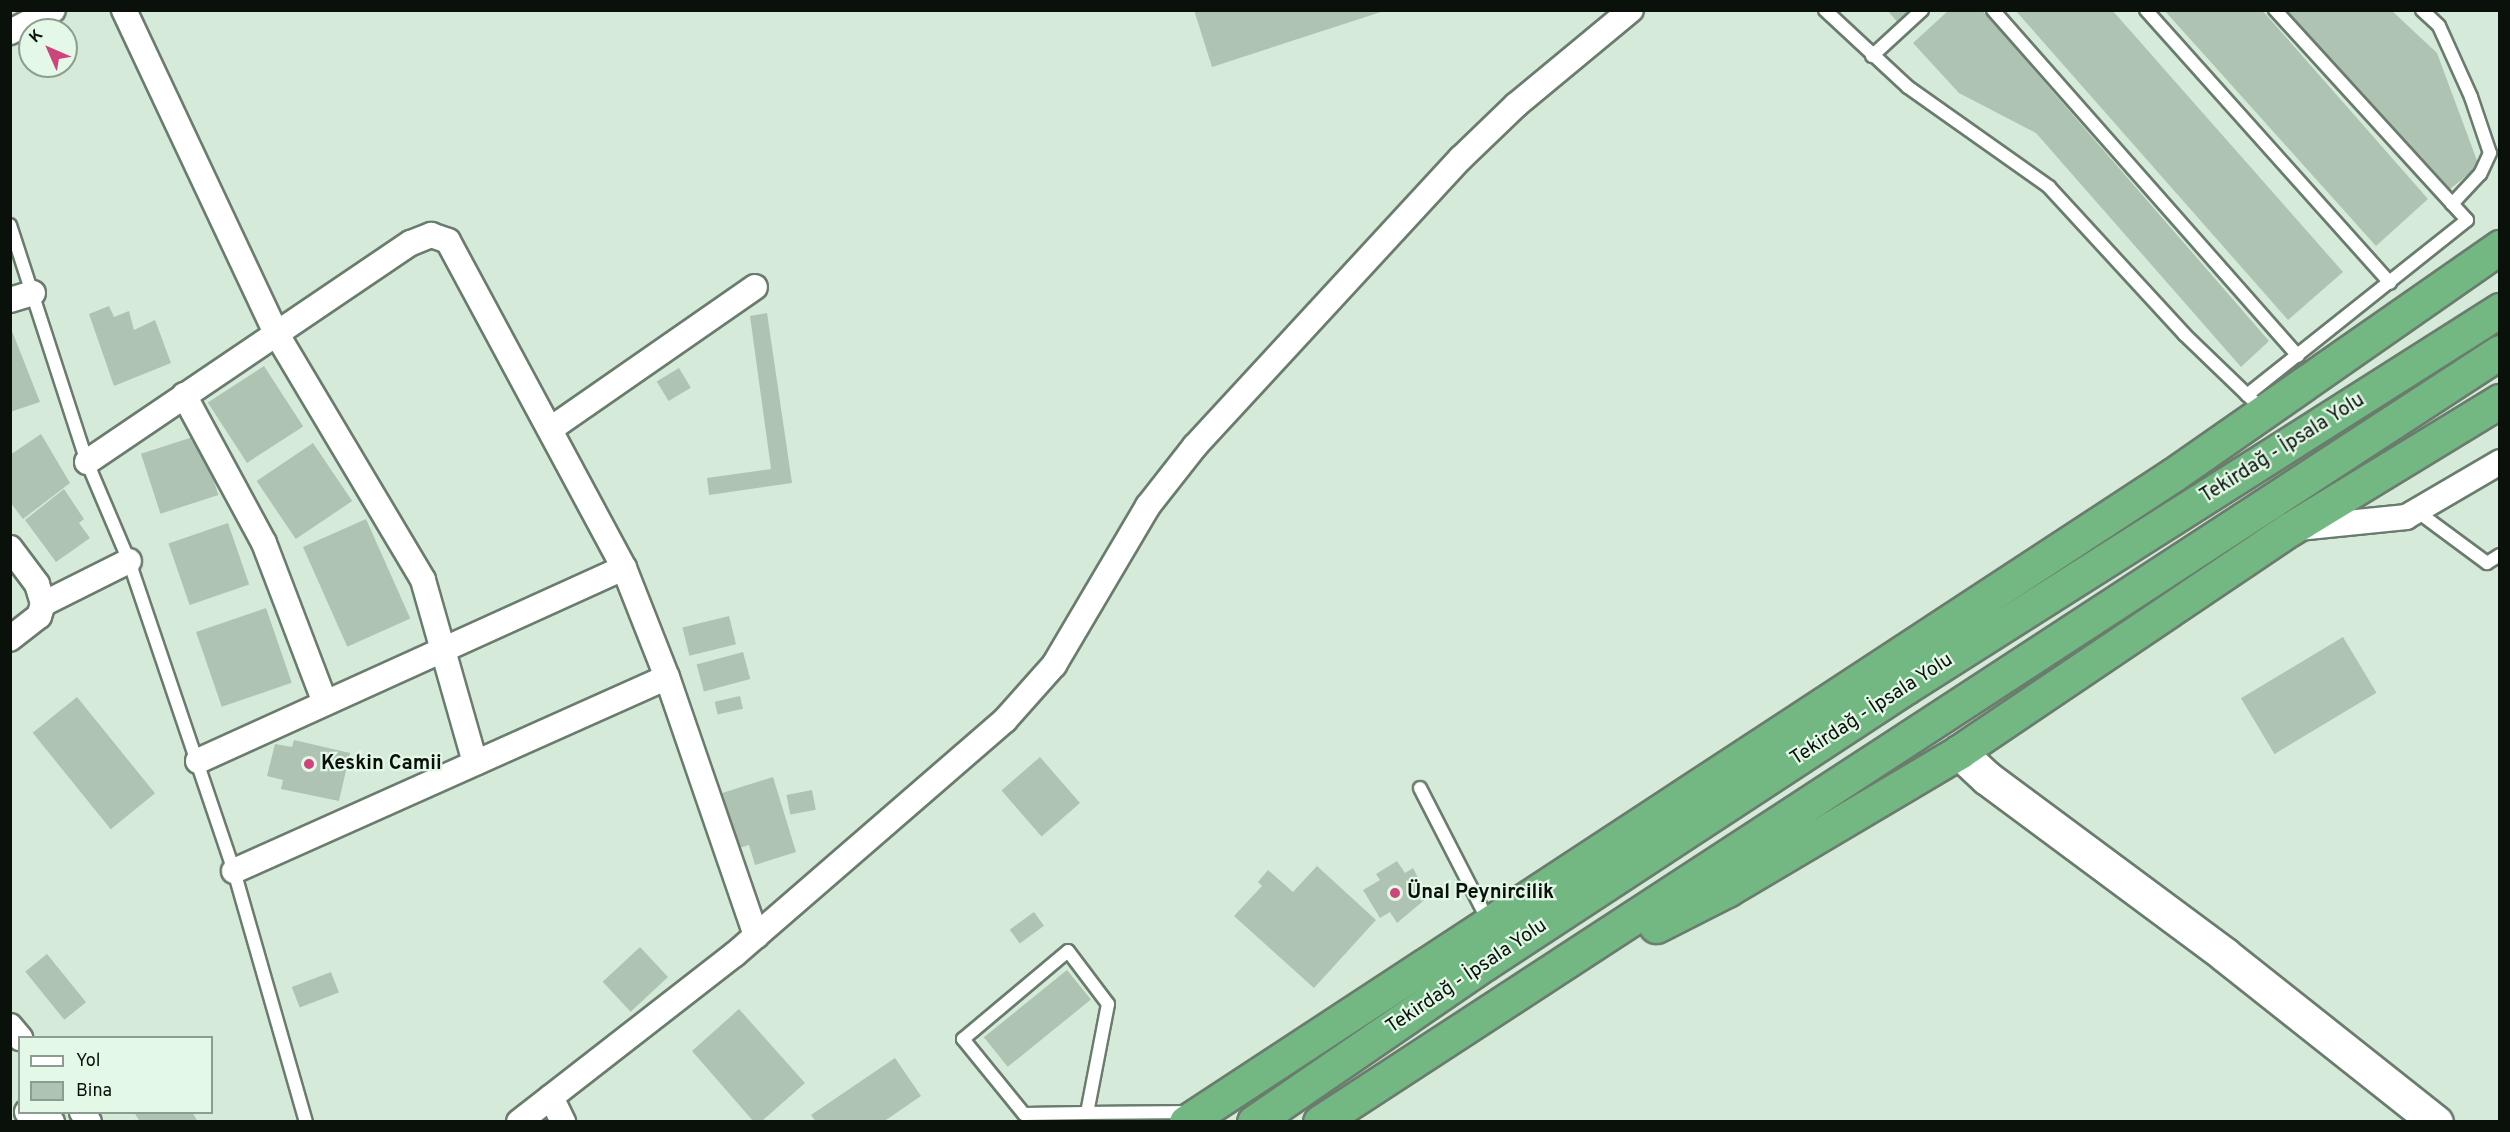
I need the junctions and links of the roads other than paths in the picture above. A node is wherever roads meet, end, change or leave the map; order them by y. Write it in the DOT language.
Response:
graph roads {
  1 [pos="53,10"];
  2 [pos="124,10"];
  3 [pos="1631,10"];
  4 [pos="1825,10"];
  5 [pos="1922,10"];
  6 [pos="1994,10"];
  7 [pos="2146,10"];
  8 [pos="2275,10"];
  9 [pos="2422,10"];
  10 [pos="10,32"];
  11 [pos="1872,56"];
  12 [pos="2452,204"];
  13 [pos="10,225"];
  14 [pos="2499,247"];
  15 [pos="2499,265"];
  16 [pos="2390,283"];
  17 [pos="755,287"];
  18 [pos="22,296"];
  19 [pos="2499,310"];
  20 [pos="276,333"];
  21 [pos="2499,352"];
  22 [pos="2298,356"];
  23 [pos="184,395"];
  24 [pos="2499,401"];
  25 [pos="2256,403"];
  26 [pos="552,428"];
  27 [pos="2304,436"];
  28 [pos="87,462"];
  29 [pos="2499,462"];
  30 [pos="2418,512"];
  31 [pos="2290,529"];
  32 [pos="10,548"];
  33 [pos="2499,555"];
  34 [pos="129,561"];
  35 [pos="624,568"];
  36 [pos="43,604"];
  37 [pos="10,639"];
  38 [pos="444,650"];
  39 [pos="667,677"];
  40 [pos="325,703"];
  41 [pos="1959,752"];
  42 [pos="198,761"];
  43 [pos="475,763"];
  44 [pos="1420,788"];
  45 [pos="234,871"];
  46 [pos="1489,923"];
  47 [pos="756,936"];
  48 [pos="1578,954"];
  49 [pos="1484,964"];
  50 [pos="1506,1004"];
  51 [pos="551,1097"];
  52 [pos="1087,1113"];
  53 [pos="30,1114"];
  54 [pos="1202,1118"];
  55 [pos="52,1122"];
  56 [pos="306,1122"];
  57 [pos="519,1122"];
  58 [pos="562,1122"];
  59 [pos="1254,1122"];
  60 [pos="1320,1122"];
  61 [pos="1351,1122"];
  62 [pos="2436,1122"];
  1 -- 10 [label="street"];
  2 -- 20 [label="street"];
  3 -- 47 [label="street"];
  4 -- 11 [label="lane"];
  5 -- 11 [label="lane"];
  6 -- 22 [label="lane"];
  7 -- 16 [label="lane"];
  8 -- 12 [label="lane"];
  9 -- 12 [label="lane"];
  11 -- 25 [label="lane"];
  12 -- 16 [label="lane"];
  13 -- 18 [label="lane"];
  14 -- 25 [label="highway"];
  15 -- 27 [label="highway"];
  16 -- 22 [label="lane"];
  17 -- 26 [label="street"];
  18 -- 28 [label="lane"];
  19 -- 27 [label="highway, Tekirdağ - İpsala Yolu"];
  20 -- 23 [label="street"];
  20 -- 26 [label="street"];
  20 -- 38 [label="street"];
  21 -- 48 [label="highway, Tekirdağ - İpsala Yolu"];
  22 -- 25 [label="lane"];
  23 -- 28 [label="street"];
  23 -- 40 [label="street"];
  24 -- 31 [label="highway"];
  25 -- 46 [label="highway"];
  26 -- 35 [label="street"];
  27 -- 49 [label="highway, Tekirdağ - İpsala Yolu"];
  28 -- 34 [label="lane"];
  29 -- 30 [label="street"];
  30 -- 31 [label="street"];
  30 -- 33 [label="lane"];
  31 -- 41 [label="highway"];
  32 -- 36 [label="street"];
  34 -- 36 [label="street"];
  34 -- 42 [label="lane"];
  35 -- 38 [label="street"];
  35 -- 39 [label="street"];
  36 -- 37 [label="street"];
  38 -- 40 [label="street"];
  38 -- 43 [label="street"];
  39 -- 43 [label="street"];
  39 -- 47 [label="street"];
  40 -- 42 [label="street"];
  41 -- 48 [label="highway"];
  41 -- 62 [label="street"];
  42 -- 45 [label="lane"];
  43 -- 45 [label="street"];
  44 -- 46 [label="lane"];
  45 -- 56 [label="lane"];
  46 -- 54 [label="highway"];
  47 -- 51 [label="street"];
  48 -- 50 [label="highway, Tekirdağ - İpsala Yolu"];
  49 -- 54 [label="highway"];
  49 -- 59 [label="highway, Tekirdağ - İpsala Yolu"];
  50 -- 60 [label="highway, Tekirdağ - İpsala Yolu"];
  50 -- 61 [label="highway"];
  51 -- 57 [label="street"];
  51 -- 58 [label="street"];
  52 -- 52 [label="lane"];
  52 -- 54 [label="lane"];
  53 -- 55 [label="street"];
}
